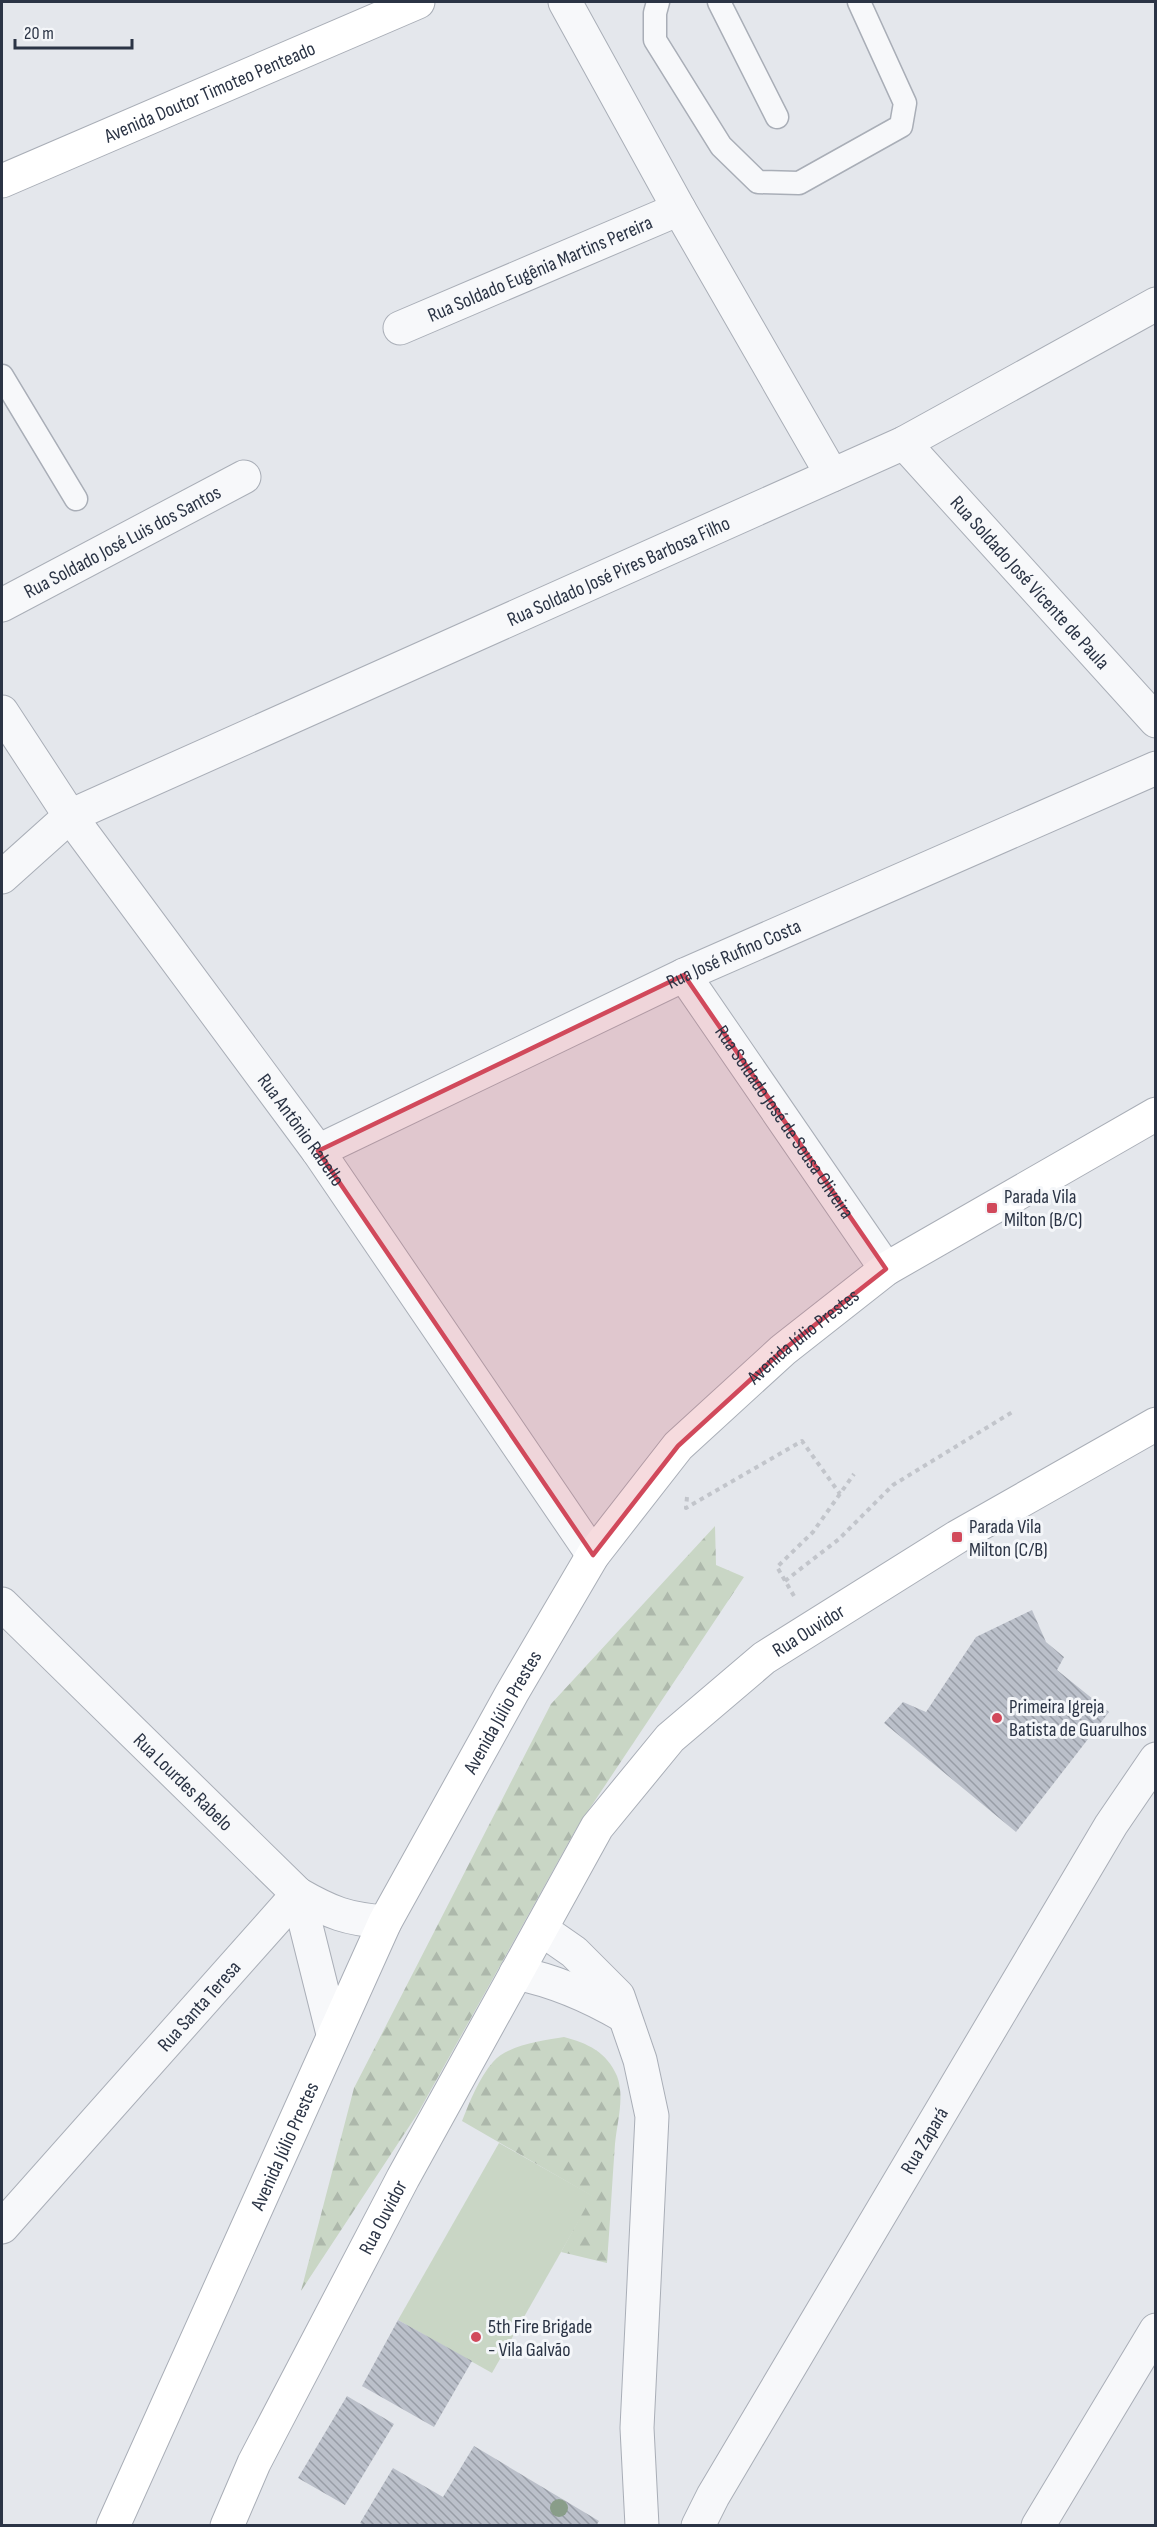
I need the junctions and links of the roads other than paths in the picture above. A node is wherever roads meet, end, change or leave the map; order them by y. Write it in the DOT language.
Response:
graph roads {
  1 [pos="418,2"];
  2 [pos="565,2"];
  3 [pos="658,2"];
  4 [pos="719,2"];
  5 [pos="859,2"];
  6 [pos="777,117"];
  7 [pos="2,181"];
  8 [pos="679,209"];
  9 [pos="1153,310"];
  10 [pos="400,328"];
  11 [pos="2,376"];
  12 [pos="904,443"];
  13 [pos="832,475"];
  14 [pos="244,477"];
  15 [pos="76,499"];
  16 [pos="2,605"];
  17 [pos="2,712"];
  18 [pos="1155,721"];
  19 [pos="1155,768"];
  20 [pos="70,816"];
  21 [pos="2,877"];
  22 [pos="684,975"];
  23 [pos="1155,1114"];
  24 [pos="318,1151"];
  25 [pos="886,1269"];
  26 [pos="1155,1424"];
  27 [pos="593,1555"];
  28 [pos="2,1604"];
  29 [pos="1155,1759"];
  30 [pos="298,1894"];
  31 [pos="385,1922"];
  32 [pos="542,1929"];
  33 [pos="516,1972"];
  34 [pos="626,2017"];
  35 [pos="333,2034"];
  36 [pos="2,2227"];
  37 [pos="1150,2348"];
  38 [pos="113,2526"];
  39 [pos="226,2526"];
  40 [pos="642,2526"];
  41 [pos="699,2526"];
  42 [pos="1038,2526"];
  1 -- 7 [label="main road, Avenida Doutor Timoteo Penteado"];
  2 -- 8 [label="street"];
  3 -- 5 [label="lane"];
  4 -- 6 [label="lane"];
  8 -- 10 [label="street, Rua Soldado Eugênia Martins Pereira"];
  8 -- 13 [label="street"];
  9 -- 12 [label="street, Rua Soldado José Pires Barbosa Filho"];
  11 -- 15 [label="lane"];
  12 -- 13 [label="street, Rua Soldado José Pires Barbosa Filho"];
  12 -- 18 [label="street, Rua Soldado José Vicente de Paula"];
  13 -- 20 [label="street, Rua Soldado José Pires Barbosa Filho"];
  14 -- 16 [label="street, Rua Soldado José Luis dos Santos"];
  17 -- 20 [label="street, Rua Antônio Rabello"];
  19 -- 22 [label="street, Rua José Rufino Costa"];
  20 -- 21 [label="street, Rua Soldado José Pires Barbosa Filho"];
  20 -- 24 [label="street, Rua Antônio Rabello"];
  22 -- 24 [label="street, Rua José Rufino Costa"];
  22 -- 25 [label="street, Rua Soldado José de Sousa Oliveira"];
  23 -- 25 [label="main road, Avenida Júlio Prestes"];
  24 -- 27 [label="street, Rua Antônio Rabello"];
  25 -- 27 [label="main road, Avenida Júlio Prestes"];
  26 -- 32 [label="main road, Rua Ouvidor"];
  27 -- 31 [label="main road, Avenida Júlio Prestes"];
  28 -- 30 [label="street, Rua Lourdes Rabelo"];
  29 -- 41 [label="street, Rua Zapará"];
  30 -- 31 [label="street, Rua Lourdes Rabelo"];
  30 -- 35 [label="street"];
  30 -- 36 [label="street, Rua Santa Teresa"];
  31 -- 35 [label="main road, Avenida Júlio Prestes"];
  32 -- 33 [label="main road, Rua Ouvidor"];
  32 -- 34 [label="street"];
  33 -- 34 [label="street"];
  33 -- 39 [label="main road, Rua Ouvidor"];
  34 -- 40 [label="street"];
  35 -- 38 [label="main road, Avenida Júlio Prestes"];
  37 -- 42 [label="street"];
}
